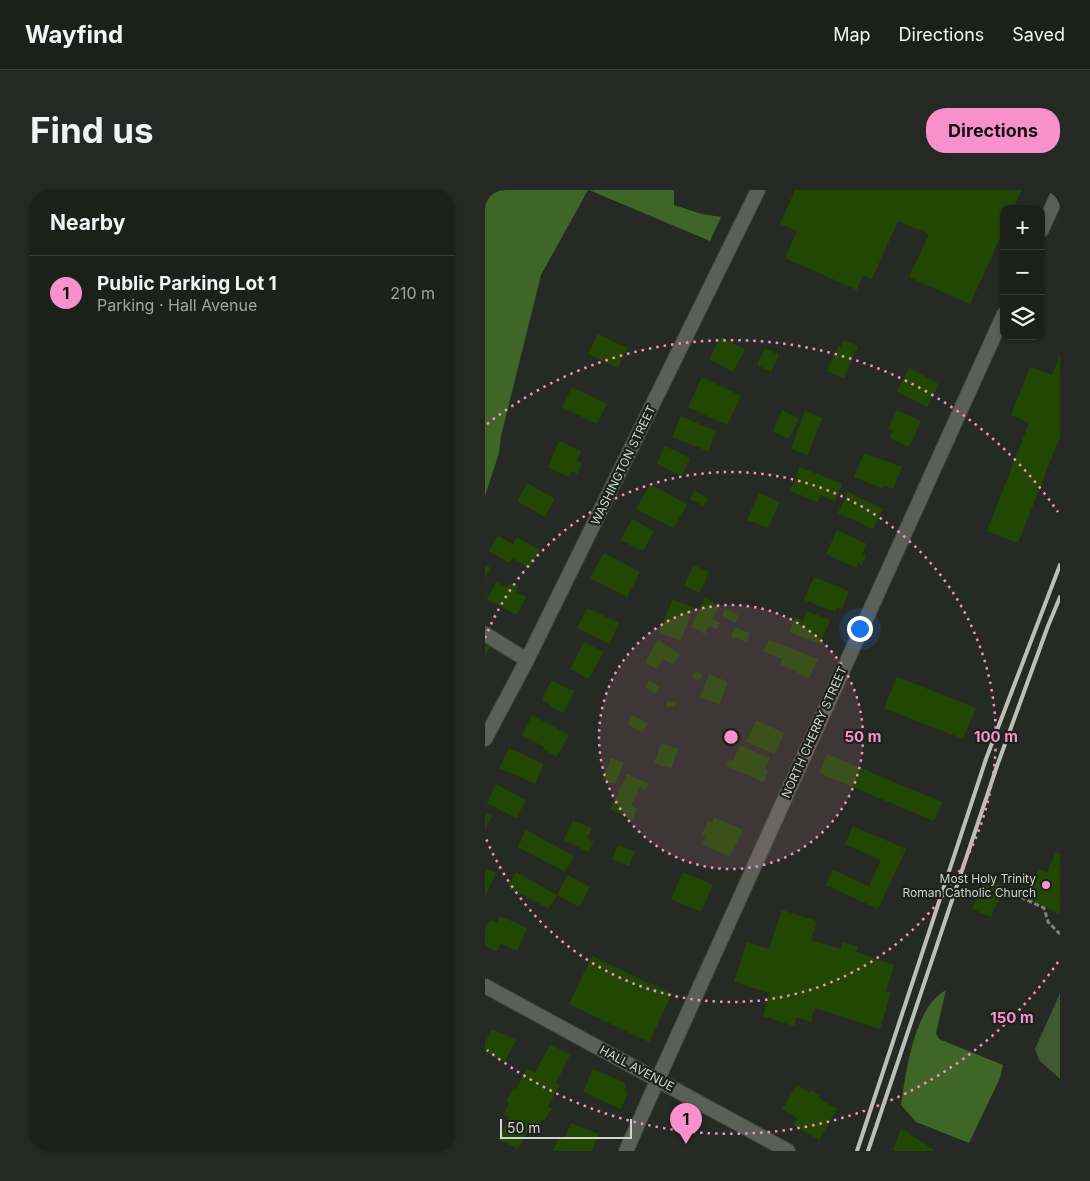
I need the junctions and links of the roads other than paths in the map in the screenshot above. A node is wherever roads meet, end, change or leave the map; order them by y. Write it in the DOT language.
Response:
graph roads {
  1 [pos="758,190"];
  2 [pos="1060,190"];
  3 [pos="1045,222"];
  4 [pos="1000,323"];
  5 [pos="485,634"];
  6 [pos="527,660"];
  7 [pos="485,739"];
  8 [pos="485,986"];
  9 [pos="657,1079"];
  10 [pos="626,1151"];
  11 [pos="788,1151"];
  1 -- 6 [label="street, WASHINGTON STREET"];
  2 -- 3 [label="street"];
  4 -- 9 [label="street, NORTH CHERRY STREET"];
  5 -- 6 [label="street"];
  6 -- 7 [label="street, WASHINGTON STREET"];
  8 -- 9 [label="street, HALL AVENUE"];
  9 -- 10 [label="street, NORTH CHERRY STREET"];
  9 -- 11 [label="street, HALL AVENUE"];
}
